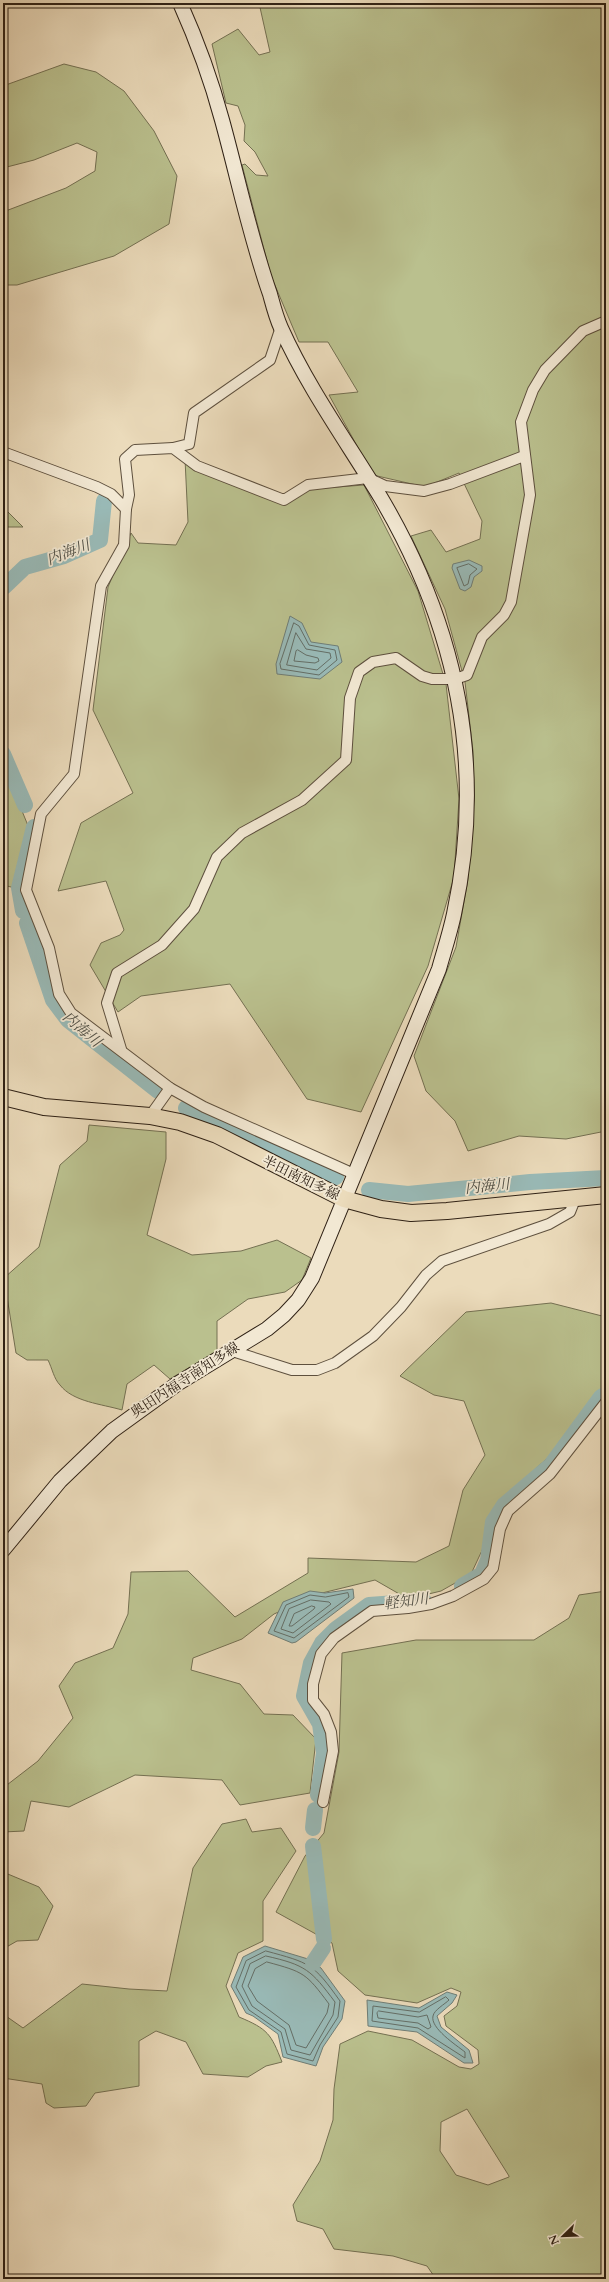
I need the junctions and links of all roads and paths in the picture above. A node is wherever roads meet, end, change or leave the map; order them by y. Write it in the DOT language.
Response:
graph roads {
  1 [pos="180,3"];
  2 [pos="606,321"];
  3 [pos="281,327"];
  4 [pos="173,448"];
  5 [pos="3,452"];
  6 [pos="524,456"];
  7 [pos="368,478"];
  8 [pos="126,509"];
  9 [pos="455,679"];
  10 [pos="121,1049"];
  11 [pos="170,1088"];
  12 [pos="3,1097"];
  13 [pos="150,1116"];
  14 [pos="354,1174"];
  15 [pos="606,1195"];
  16 [pos="576,1198"];
  17 [pos="344,1200"];
  18 [pos="230,1350"];
  19 [pos="606,1402"];
  20 [pos="3,1550"];
  21 [pos="323,1802"];
  1 -- 3 [label="street, 奥田内福寺南知多線"];
  2 -- 6 [label="street"];
  3 -- 4 [label="street"];
  3 -- 7 [label="street, 奥田内福寺南知多線"];
  4 -- 7 [label="street"];
  4 -- 8 [label="street"];
  5 -- 8 [label="street"];
  6 -- 7 [label="street"];
  6 -- 9 [label="street"];
  7 -- 9 [label="street, 奥田内福寺南知多線"];
  8 -- 10 [label="street"];
  9 -- 10 [label="street"];
  9 -- 14 [label="street, 奥田内福寺南知多線"];
  10 -- 11 [label="street"];
  11 -- 13 [label="street"];
  11 -- 14 [label="street"];
  12 -- 13 [label="main road, 半田南知多線"];
  13 -- 17 [label="main road, 半田南知多線"];
  14 -- 17 [label="street, 奥田内福寺南知多線"];
  15 -- 16 [label="main road, 半田南知多線"];
  16 -- 17 [label="main road, 半田南知多線"];
  16 -- 18 [label="street"];
  17 -- 18 [label="street, 奥田内福寺南知多線"];
  18 -- 20 [label="street, 奥田内福寺南知多線"];
  19 -- 21 [label="street"];
}
